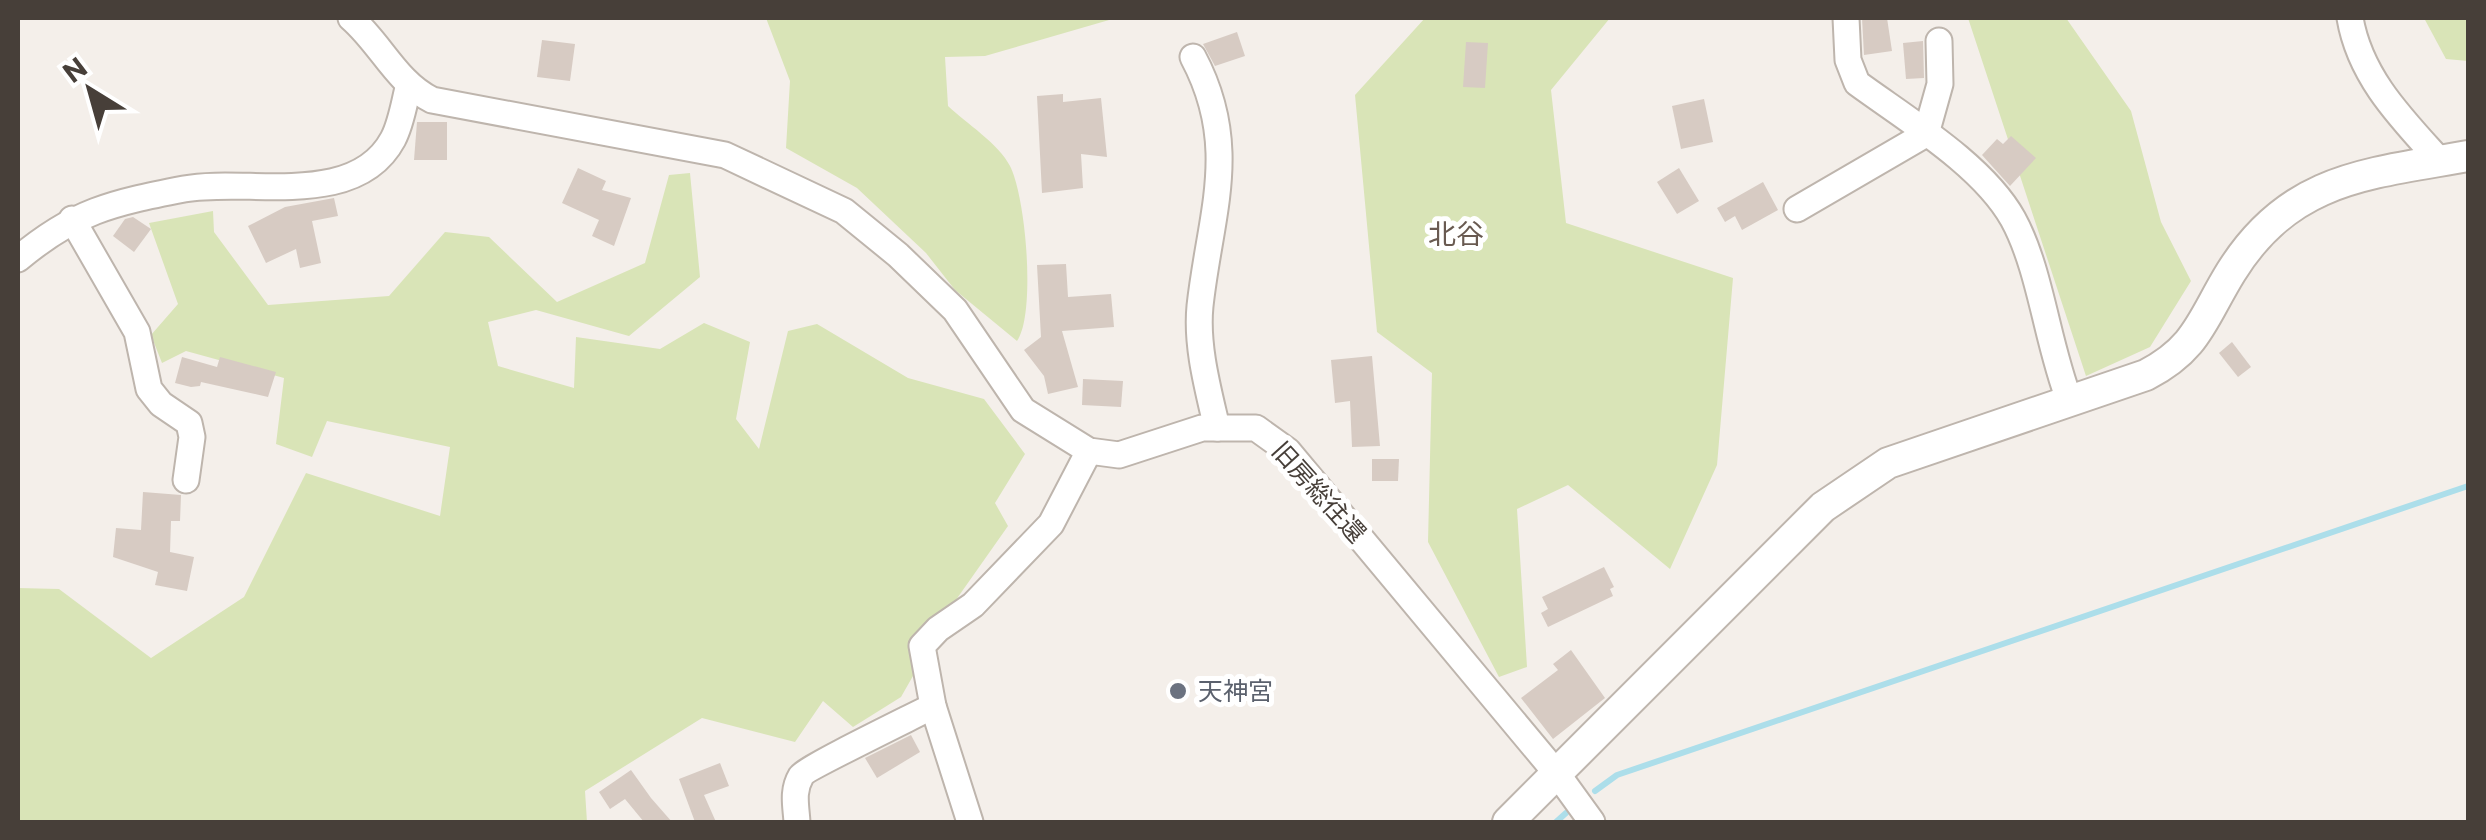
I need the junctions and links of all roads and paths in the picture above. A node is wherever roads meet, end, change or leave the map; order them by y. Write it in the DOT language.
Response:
graph roads {
  1 [pos="351,18"];
  2 [pos="1846,18"];
  3 [pos="2350,18"];
  4 [pos="1939,41"];
  5 [pos="1193,57"];
  6 [pos="408,88"];
  7 [pos="1926,134"];
  8 [pos="2454,159"];
  9 [pos="1797,209"];
  10 [pos="72,219"];
  11 [pos="18,259"];
  12 [pos="2070,402"];
  13 [pos="1217,428"];
  14 [pos="1089,451"];
  15 [pos="186,480"];
  16 [pos="933,706"];
  17 [pos="1558,775"];
  18 [pos="797,822"];
  19 [pos="970,822"];
  20 [pos="1508,822"];
  21 [pos="1592,822"];
  1 -- 6 [label="street"];
  2 -- 7 [label="street"];
  3 -- 8 [label="street"];
  4 -- 7 [label="street"];
  5 -- 13 [label="street"];
  6 -- 10 [label="street"];
  6 -- 14 [label="street"];
  7 -- 9 [label="street"];
  7 -- 12 [label="street"];
  8 -- 12 [label="street"];
  10 -- 11 [label="street"];
  10 -- 15 [label="street"];
  12 -- 17 [label="street"];
  13 -- 14 [label="street, 旧房総往還"];
  13 -- 17 [label="street, 旧房総往還"];
  14 -- 16 [label="street"];
  16 -- 18 [label="street"];
  16 -- 19 [label="street"];
  17 -- 20 [label="street"];
  17 -- 21 [label="street, 旧房総往還"];
}
